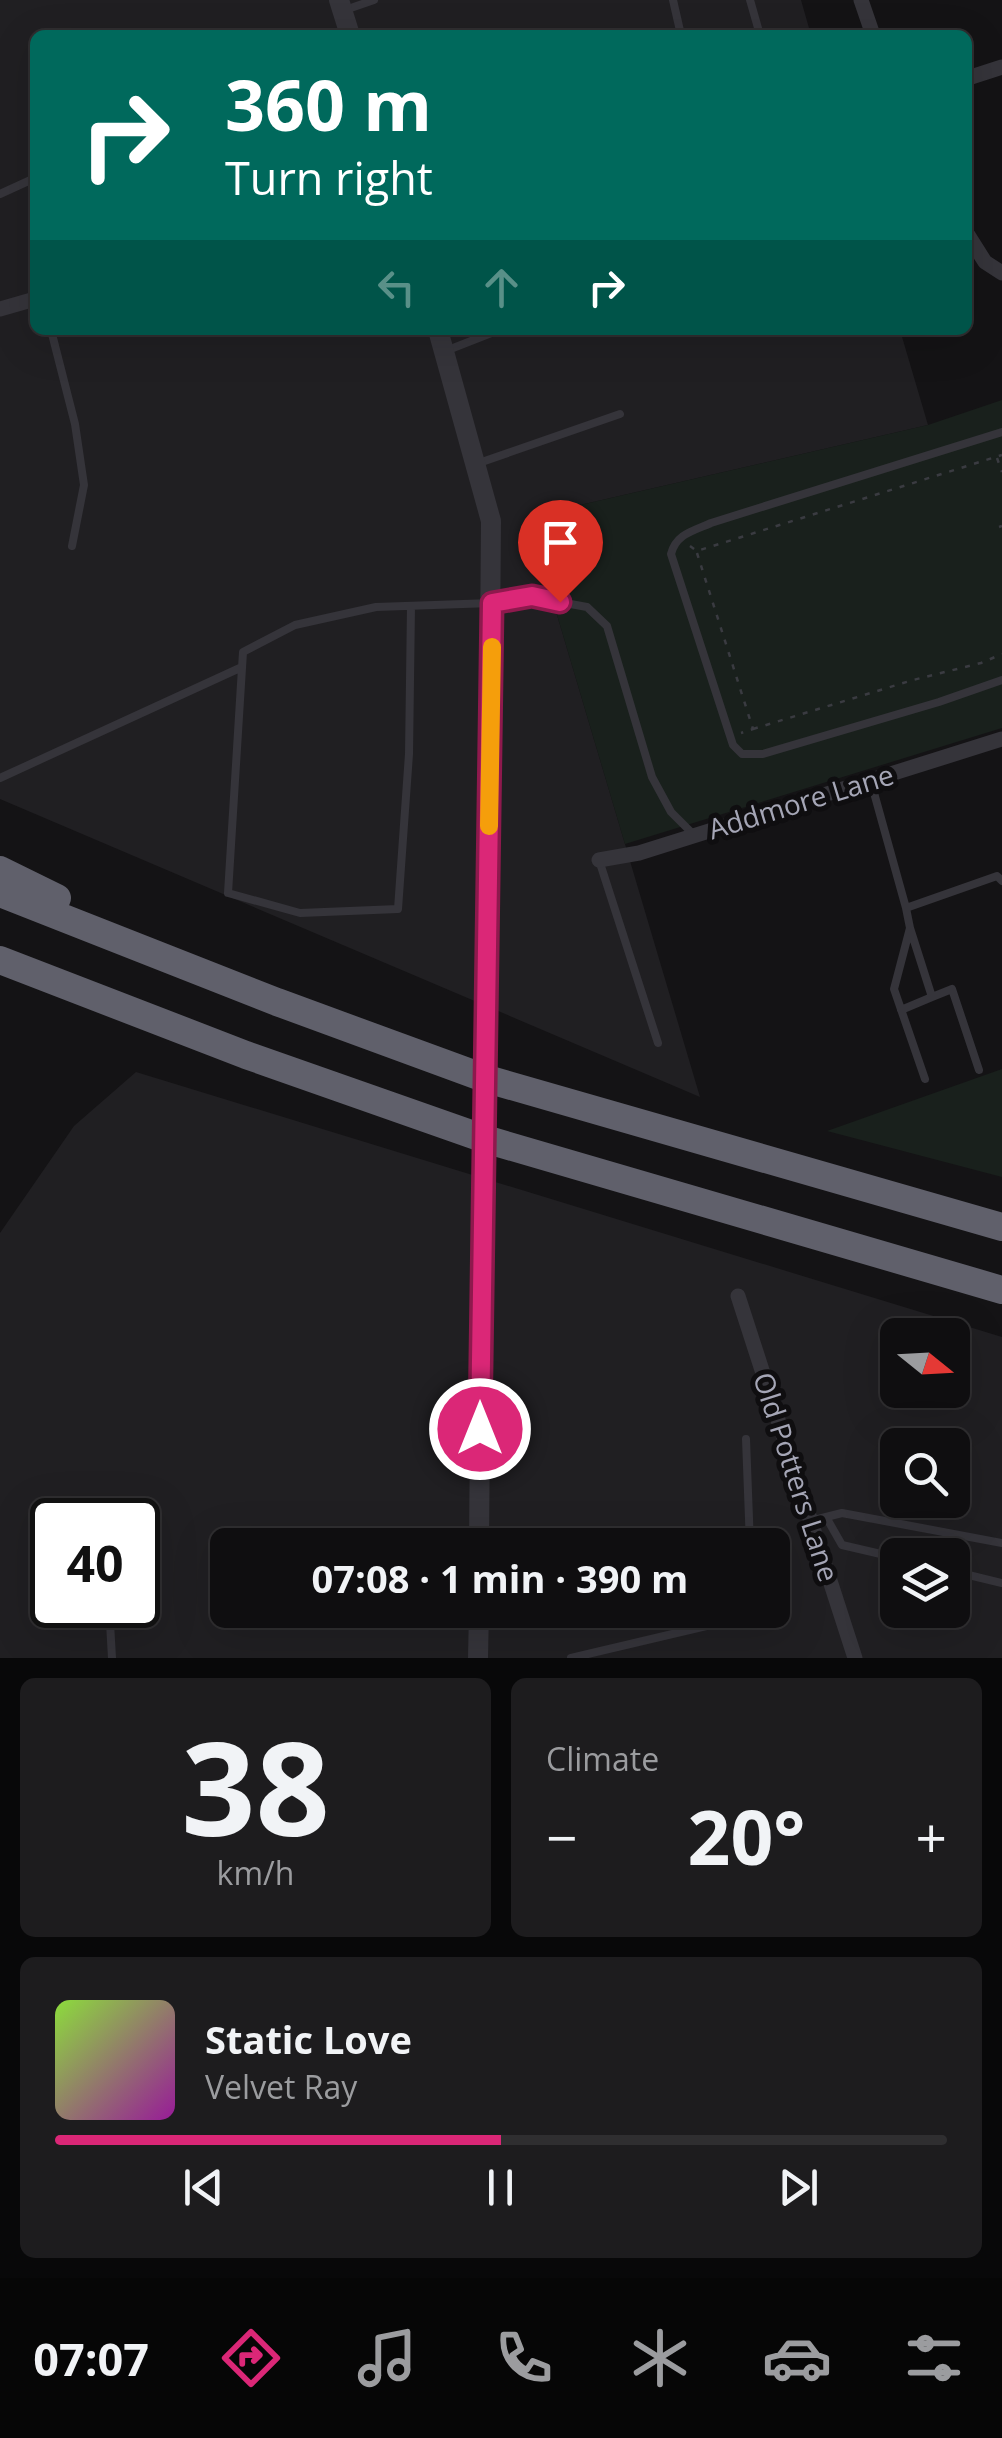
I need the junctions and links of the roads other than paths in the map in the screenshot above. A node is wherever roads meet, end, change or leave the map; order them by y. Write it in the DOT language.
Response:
graph roads {
  1 [pos="374,0"];
  2 [pos="672,0"];
  3 [pos="750,0"];
  4 [pos="861,0"];
  5 [pos="341,5"];
  6 [pos="348,30"];
  7 [pos="680,30"];
  8 [pos="759,30"];
  9 [pos="872,30"];
  10 [pos="1002,67"];
  11 [pos="972,77"];
  12 [pos="30,180"];
  13 [pos="0,194"];
  14 [pos="972,241"];
  15 [pos="1002,273"];
  16 [pos="30,300"];
  17 [pos="0,309"];
  18 [pos="52,335"];
  19 [pos="439,335"];
  20 [pos="487,335"];
  21 [pos="444,351"];
  22 [pos="620,414"];
  23 [pos="1002,432"];
  24 [pos="476,464"];
  25 [pos="72,546"];
  26 [pos="492,603"];
  27 [pos="412,606"];
  28 [pos="242,668"];
  29 [pos="1002,680"];
  30 [pos="1002,740"];
  31 [pos="0,778"];
  32 [pos="871,782"];
  33 [pos="693,834"];
  34 [pos="599,860"];
  35 [pos="0,870"];
  36 [pos="1002,881"];
  37 [pos="0,893"];
  38 [pos="906,908"];
  39 [pos="910,928"];
  40 [pos="0,960"];
  41 [pos="220,980"];
  42 [pos="932,997"];
  43 [pos="902,1010"];
  44 [pos="658,1043"];
  45 [pos="979,1070"];
  46 [pos="925,1078"];
  47 [pos="1002,1227"];
  48 [pos="1002,1290"];
  49 [pos="738,1296"];
  50 [pos="746,1439"];
  51 [pos="826,1517"];
  52 [pos="809,1521"];
  53 [pos="479,1528"];
  54 [pos="749,1528"];
  55 [pos="1002,1544"];
  56 [pos="880,1554"];
  57 [pos="970,1575"];
  58 [pos="1002,1583"];
  59 [pos="110,1628"];
  60 [pos="479,1628"];
  61 [pos="698,1628"];
  62 [pos="112,1658"];
  63 [pos="478,1658"];
  64 [pos="571,1658"];
  65 [pos="855,1658"];
  1 -- 5 [label="lane"];
  2 -- 7 [label="lane"];
  3 -- 8 [label="lane"];
  4 -- 9 [label="street"];
  5 -- 6 [label="street"];
  10 -- 11 [label="street"];
  12 -- 13 [label="lane"];
  14 -- 15 [label="street"];
  16 -- 17 [label="street"];
  18 -- 25 [label="lane"];
  19 -- 21 [label="street"];
  20 -- 21 [label="lane"];
  21 -- 24 [label="street"];
  22 -- 24 [label="lane"];
  23 -- 29 [label="lane"];
  24 -- 26 [label="street"];
  26 -- 27 [label="lane"];
  26 -- 33 [label="lane"];
  26 -- 53 [label="street, bridge"];
  27 -- 28 [label="lane"];
  27 -- 28 [label="lane"];
  28 -- 31 [label="lane"];
  30 -- 32 [label="street, Addmore Lane"];
  32 -- 33 [label="street, Addmore Lane"];
  32 -- 38 [label="lane"];
  33 -- 34 [label="street, Addmore Lane"];
  34 -- 44 [label="lane"];
  35 -- 41 [label="highway"];
  36 -- 38 [label="lane"];
  37 -- 41 [label="highway"];
  38 -- 39 [label="lane"];
  39 -- 42 [label="lane"];
  39 -- 43 [label="lane"];
  40 -- 48 [label="highway"];
  41 -- 47 [label="highway"];
  42 -- 43 [label="lane"];
  42 -- 45 [label="lane"];
  43 -- 46 [label="lane"];
  49 -- 52 [label="street, Old Potters Lane"];
  50 -- 54 [label="lane"];
  51 -- 52 [label="lane"];
  51 -- 55 [label="lane"];
  51 -- 56 [label="lane"];
  52 -- 65 [label="street, Old Potters Lane"];
  57 -- 58 [label="lane"];
  59 -- 62 [label="lane"];
  60 -- 63 [label="street"];
  61 -- 64 [label="lane"];
}
